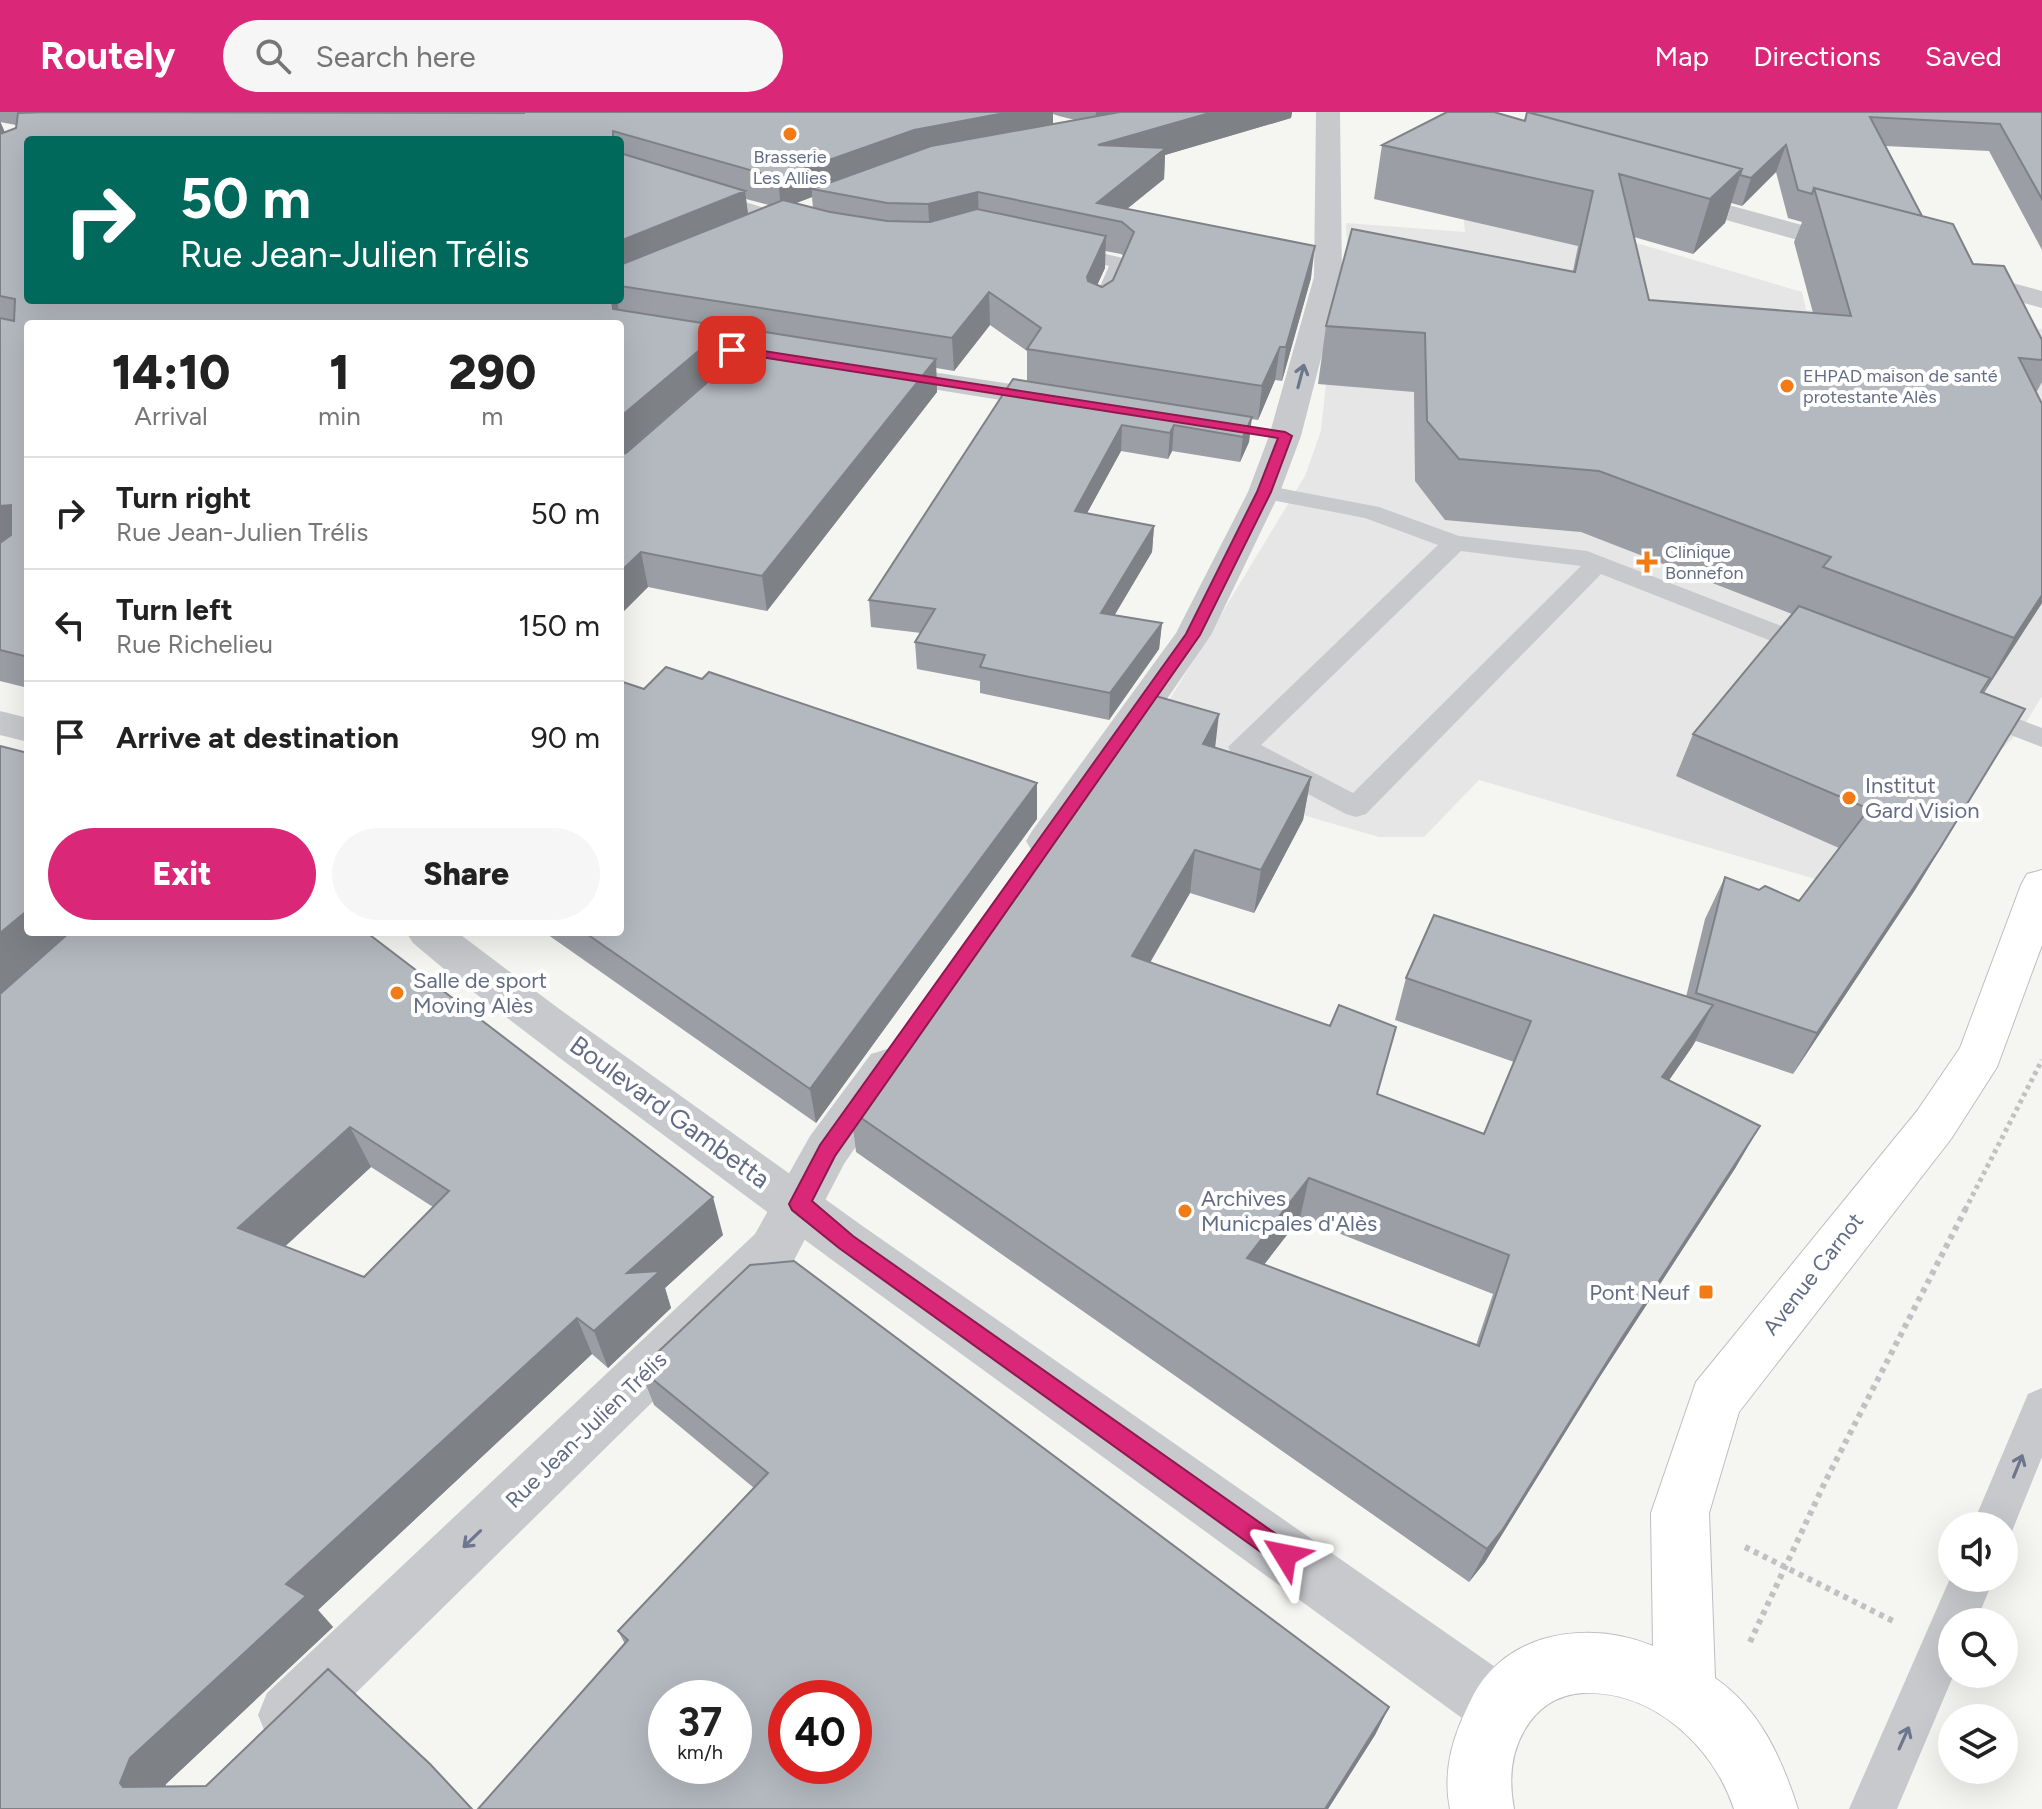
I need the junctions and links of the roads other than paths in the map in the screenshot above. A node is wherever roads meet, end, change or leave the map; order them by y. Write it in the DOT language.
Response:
graph roads {
  1 [pos="1328,112"];
  2 [pos="624,172"];
  3 [pos="1642,189"];
  4 [pos="742,238"];
  5 [pos="1049,247"];
  6 [pos="1885,257"];
  7 [pos="1931,270"];
  8 [pos="2042,300"];
  9 [pos="1099,311"];
  10 [pos="624,331"];
  11 [pos="760,354"];
  12 [pos="737,375"];
  13 [pos="1085,405"];
  14 [pos="1264,492"];
  15 [pos="1455,543"];
  16 [pos="1598,563"];
  17 [pos="1846,661"];
  18 [pos="1948,701"];
  19 [pos="0,723"];
  20 [pos="24,729"];
  21 [pos="2042,738"];
  22 [pos="1028,867"];
  23 [pos="2042,885"];
  24 [pos="433,936"];
  25 [pos="910,1034"];
  26 [pos="800,1204"];
  27 [pos="2042,1407"];
  28 [pos="1999,1512"];
  29 [pos="1938,1659"];
  30 [pos="1699,1705"];
  31 [pos="1499,1707"];
  32 [pos="248,1754"];
  33 [pos="1482,1809"];
  34 [pos="1766,1809"];
  35 [pos="1873,1809"];
  14 -- 1 [label="street, one-way"];
  2 -- 4 [label="street"];
  3 -- 6 [label="street"];
  5 -- 9 [label="lane"];
  7 -- 8 [label="street"];
  10 -- 11 [label="street"];
  11 -- 12 [label="street"];
  11 -- 13 [label="street"];
  14 -- 15 [label="lane"];
  14 -- 22 [label="street"];
  15 -- 16 [label="lane"];
  15 -- 16 [label="lane"];
  16 -- 17 [label="lane"];
  18 -- 21 [label="lane"];
  19 -- 20 [label="street"];
  23 -- 30 [label="main road, Avenue Carnot"];
  24 -- 26 [label="street, Boulevard Gambetta"];
  25 -- 26 [label="street, Rue Jean-Julien Trélis"];
  26 -- 31 [label="street, Boulevard Gambetta"];
  26 -- 32 [label="street, Rue Jean-Julien Trélis, one-way"];
  28 -- 27 [label="lane, one-way"];
  35 -- 29 [label="lane, one-way"];
  30 -- 31 [label="main road"];
  30 -- 34 [label="main road"];
  31 -- 33 [label="main road"];
}
